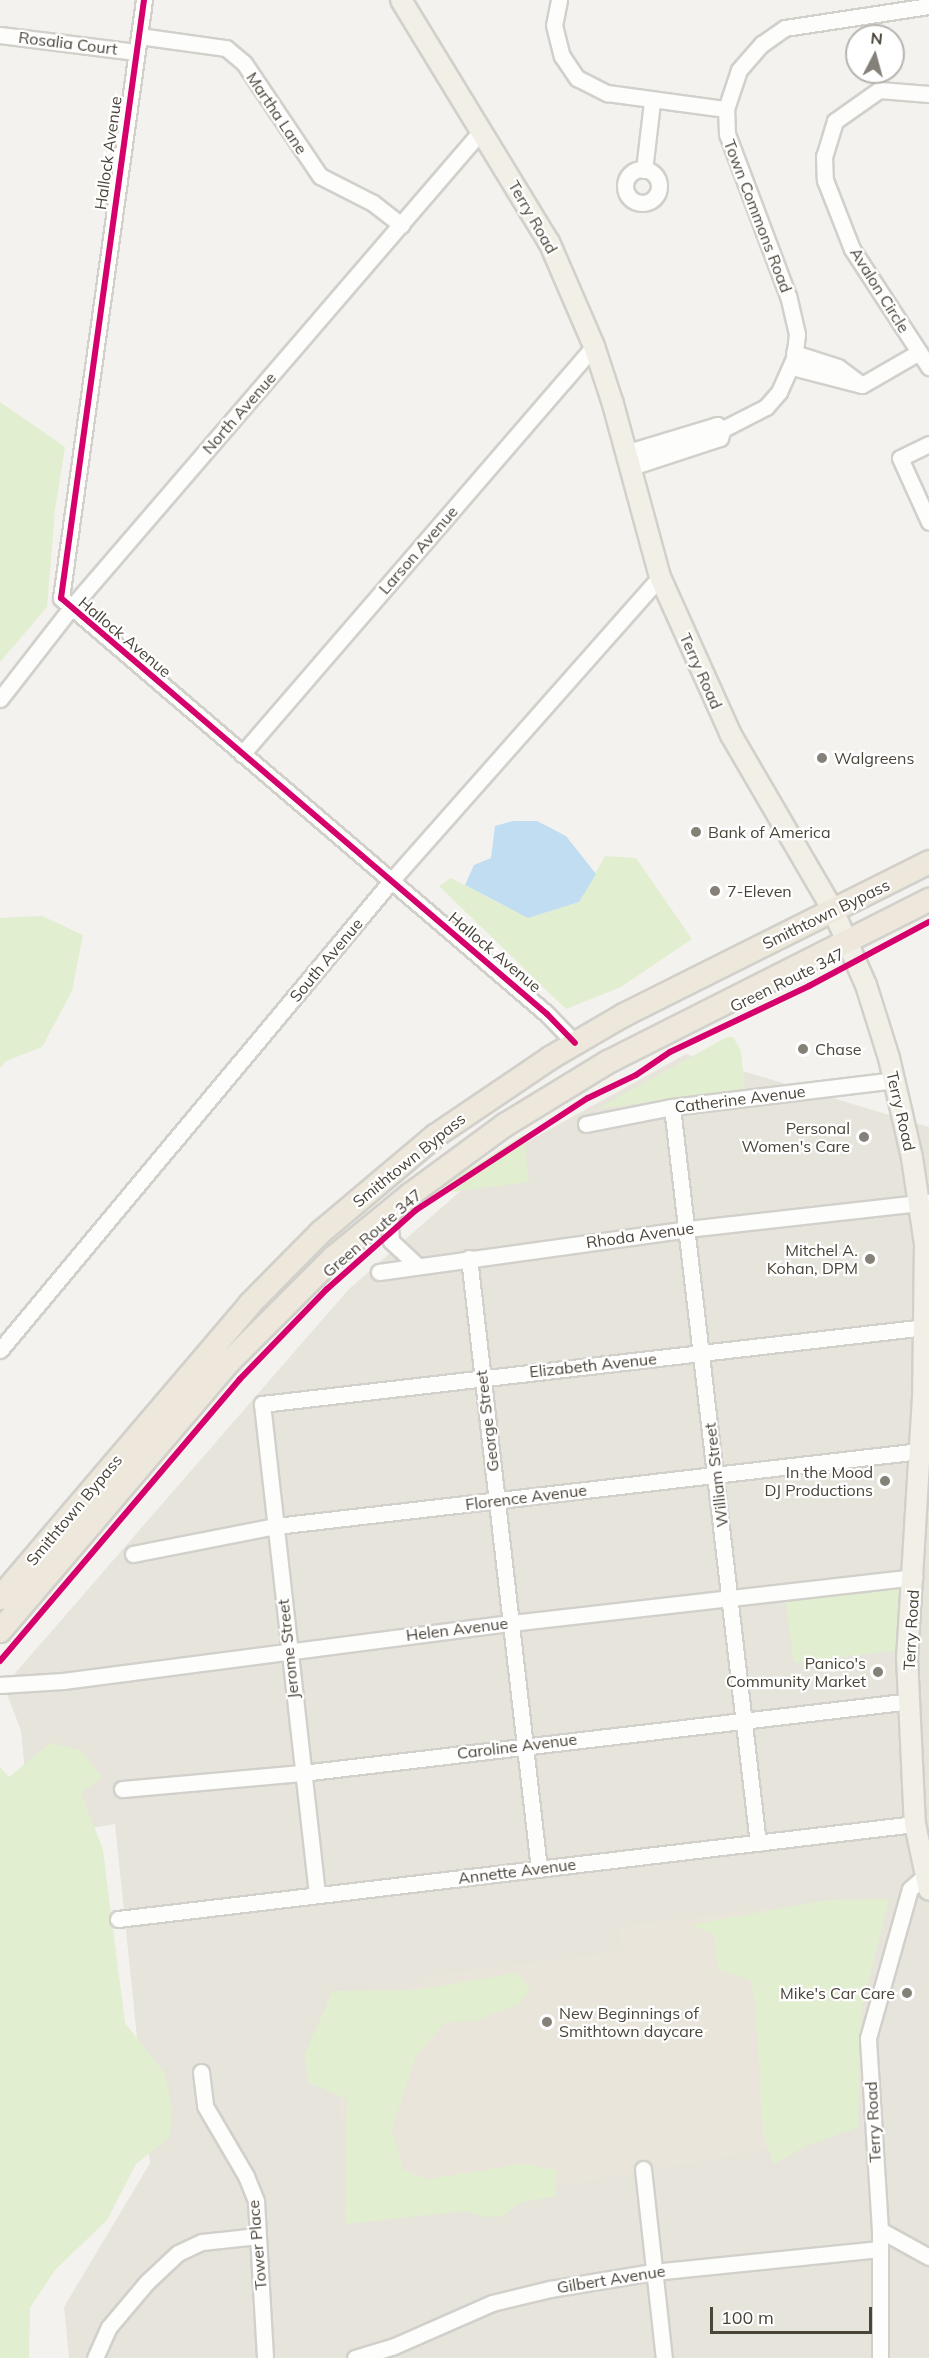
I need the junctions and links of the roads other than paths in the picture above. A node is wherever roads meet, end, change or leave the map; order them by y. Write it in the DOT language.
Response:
graph roads {
  1 [pos="144,0"];
  2 [pos="401,0"];
  3 [pos="559,0"];
  4 [pos="929,6"];
  5 [pos="0,34"];
  6 [pos="139,36"];
  7 [pos="136,52"];
  8 [pos="929,94"];
  9 [pos="652,102"];
  10 [pos="726,109"];
  11 [pos="481,131"];
  12 [pos="644,170"];
  13 [pos="401,225"];
  14 [pos="594,346"];
  15 [pos="919,352"];
  16 [pos="793,360"];
  17 [pos="929,367"];
  18 [pos="929,444"];
  19 [pos="627,460"];
  20 [pos="929,522"];
  21 [pos="660,578"];
  22 [pos="70,609"];
  23 [pos="0,699"];
  24 [pos="242,754"];
  25 [pos="929,862"];
  26 [pos="391,881"];
  27 [pos="929,900"];
  28 [pos="833,910"];
  29 [pos="848,940"];
  30 [pos="575,1043"];
  31 [pos="895,1080"];
  32 [pos="672,1107"];
  33 [pos="586,1124"];
  34 [pos="924,1203"];
  35 [pos="389,1212"];
  36 [pos="687,1229"];
  37 [pos="469,1258"];
  38 [pos="417,1265"];
  39 [pos="380,1272"];
  40 [pos="925,1327"];
  41 [pos="0,1350"];
  42 [pos="701,1353"];
  43 [pos="481,1377"];
  44 [pos="261,1404"];
  45 [pos="920,1451"];
  46 [pos="717,1474"];
  47 [pos="496,1500"];
  48 [pos="276,1526"];
  49 [pos="133,1554"];
  50 [pos="914,1577"];
  51 [pos="0,1598"];
  52 [pos="730,1598"];
  53 [pos="511,1623"];
  54 [pos="0,1631"];
  55 [pos="289,1650"];
  56 [pos="0,1685"];
  57 [pos="911,1701"];
  58 [pos="745,1720"];
  59 [pos="525,1745"];
  60 [pos="302,1773"];
  61 [pos="122,1789"];
  62 [pos="915,1824"];
  63 [pos="758,1843"];
  64 [pos="539,1869"];
  65 [pos="927,1878"];
  66 [pos="317,1894"];
  67 [pos="118,1918"];
  68 [pos="201,2072"];
  69 [pos="643,2169"];
  70 [pos="880,2230"];
  71 [pos="258,2236"];
  72 [pos="880,2249"];
  73 [pos="929,2257"];
  74 [pos="653,2272"];
  75 [pos="95,2358"];
  76 [pos="266,2358"];
  77 [pos="355,2358"];
  78 [pos="664,2358"];
  79 [pos="880,2358"];
  1 -- 6 [label="street, Hallock Avenue"];
  2 -- 11 [label="main road, Terry Road"];
  3 -- 9 [label="street"];
  4 -- 10 [label="street, Town Commons Road"];
  5 -- 7 [label="street, Rosalia Court"];
  6 -- 7 [label="street, Hallock Avenue"];
  6 -- 13 [label="street, Martha Lane"];
  7 -- 22 [label="street, Hallock Avenue"];
  8 -- 15 [label="street, Avalon Circle"];
  9 -- 10 [label="street"];
  9 -- 12 [label="street"];
  10 -- 16 [label="street, Town Commons Road"];
  11 -- 13 [label="street, North Avenue"];
  11 -- 14 [label="main road, Terry Road"];
  13 -- 22 [label="street, North Avenue"];
  14 -- 19 [label="main road, Terry Road"];
  14 -- 24 [label="street, Larson Avenue"];
  15 -- 16 [label="street"];
  15 -- 17 [label="street, Avalon Circle"];
  16 -- 19 [label="street, Town Commons Road"];
  18 -- 20 [label="street"];
  19 -- 21 [label="main road, Terry Road"];
  21 -- 26 [label="street, South Avenue"];
  21 -- 28 [label="main road, Terry Road"];
  22 -- 23 [label="street, North Avenue"];
  22 -- 24 [label="street, Hallock Avenue"];
  24 -- 26 [label="street, Hallock Avenue"];
  25 -- 28 [label="highway, Smithtown Bypass"];
  26 -- 30 [label="street, Hallock Avenue"];
  26 -- 41 [label="street, South Avenue"];
  27 -- 29 [label="highway, Smithtown Bypass"];
  28 -- 29 [label="main road, Terry Road"];
  28 -- 30 [label="highway, Smithtown Bypass"];
  29 -- 31 [label="main road, Terry Road"];
  29 -- 35 [label="highway, Smithtown Bypass"];
  30 -- 51 [label="highway, Smithtown Bypass"];
  31 -- 32 [label="street, Catherine Avenue"];
  31 -- 34 [label="main road, Terry Road"];
  32 -- 33 [label="street, Catherine Avenue"];
  32 -- 36 [label="street, William Street"];
  34 -- 36 [label="street, Rhoda Avenue"];
  34 -- 40 [label="main road, Terry Road"];
  35 -- 38 [label="street"];
  35 -- 54 [label="highway, Smithtown Bypass"];
  36 -- 37 [label="street, Rhoda Avenue"];
  36 -- 42 [label="street, William Street"];
  37 -- 38 [label="street, Rhoda Avenue"];
  37 -- 43 [label="street, George Street"];
  38 -- 39 [label="street, Rhoda Avenue"];
  40 -- 42 [label="street, Elizabeth Avenue"];
  40 -- 45 [label="main road, Terry Road"];
  42 -- 43 [label="street, Elizabeth Avenue"];
  42 -- 46 [label="street, William Street"];
  43 -- 44 [label="street, Elizabeth Avenue"];
  43 -- 47 [label="street, George Street"];
  44 -- 48 [label="street, Jerome Street"];
  45 -- 46 [label="street, Florence Avenue"];
  45 -- 50 [label="main road, Terry Road"];
  46 -- 47 [label="street, Florence Avenue"];
  46 -- 52 [label="street, William Street"];
  47 -- 48 [label="street, Florence Avenue"];
  47 -- 53 [label="street, George Street"];
  48 -- 49 [label="street, Florence Avenue"];
  48 -- 55 [label="street, Jerome Street"];
  50 -- 52 [label="street, Helen Avenue"];
  50 -- 57 [label="main road, Terry Road"];
  52 -- 53 [label="street, Helen Avenue"];
  52 -- 58 [label="street, William Street"];
  53 -- 55 [label="street, Helen Avenue"];
  53 -- 59 [label="street, George Street"];
  55 -- 56 [label="street, Helen Avenue"];
  55 -- 60 [label="street, Jerome Street"];
  57 -- 58 [label="street, Caroline Avenue"];
  57 -- 62 [label="main road, Terry Road"];
  58 -- 59 [label="street, Caroline Avenue"];
  58 -- 63 [label="street, William Street"];
  59 -- 60 [label="street, Caroline Avenue"];
  59 -- 64 [label="street, George Street"];
  60 -- 61 [label="street, Caroline Avenue"];
  60 -- 66 [label="street, Jerome Street"];
  62 -- 63 [label="street, Annette Avenue"];
  62 -- 65 [label="main road, Terry Road"];
  63 -- 64 [label="street, Annette Avenue"];
  64 -- 66 [label="street, Annette Avenue"];
  65 -- 70 [label="street, Terry Road"];
  66 -- 67 [label="street, Annette Avenue"];
  68 -- 71 [label="street, Tower Place"];
  69 -- 74 [label="street"];
  70 -- 72 [label="street, Terry Road"];
  70 -- 73 [label="street"];
  71 -- 75 [label="street"];
  71 -- 76 [label="street, Tower Place"];
  72 -- 74 [label="street, Gilbert Avenue"];
  72 -- 79 [label="street, Terry Road"];
  74 -- 77 [label="street, Gilbert Avenue"];
  74 -- 78 [label="street"];
}
